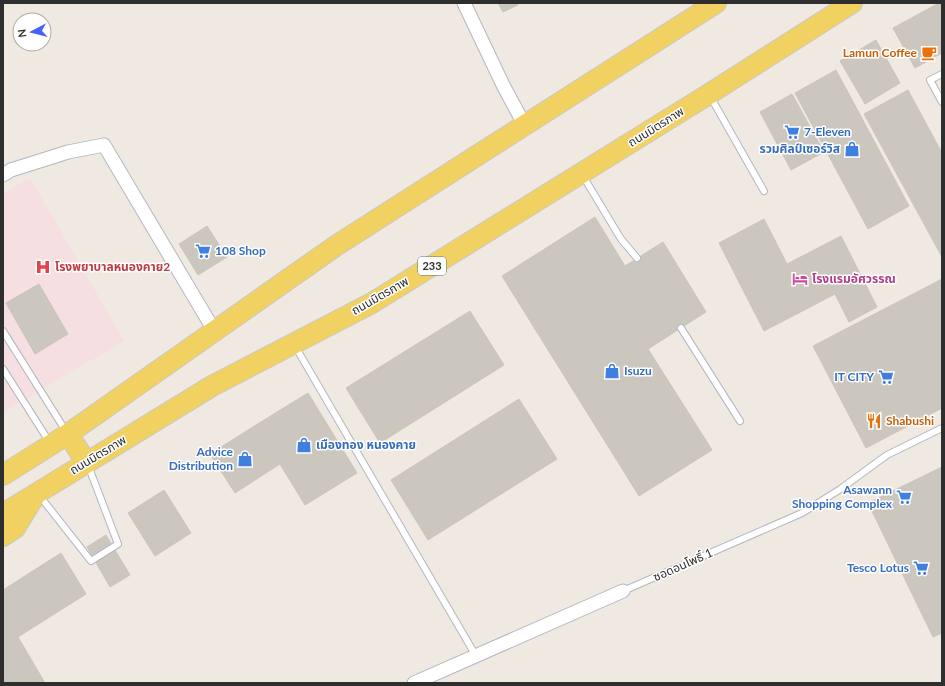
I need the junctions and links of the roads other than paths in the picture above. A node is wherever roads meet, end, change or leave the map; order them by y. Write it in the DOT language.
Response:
graph roads {
  1 [pos="464,3"];
  2 [pos="716,3"];
  3 [pos="852,3"];
  4 [pos="942,74"];
  5 [pos="709,94"];
  6 [pos="942,102"];
  7 [pos="525,126"];
  8 [pos="581,174"];
  9 [pos="3,175"];
  10 [pos="764,191"];
  11 [pos="637,258"];
  12 [pos="681,328"];
  13 [pos="3,331"];
  14 [pos="215,332"];
  15 [pos="294,343"];
  16 [pos="3,369"];
  17 [pos="740,421"];
  18 [pos="942,428"];
  19 [pos="68,434"];
  20 [pos="51,444"];
  21 [pos="86,462"];
  22 [pos="8,469"];
  23 [pos="68,473"];
  24 [pos="37,492"];
  25 [pos="3,514"];
  26 [pos="3,536"];
  27 [pos="623,592"];
  28 [pos="476,656"];
  29 [pos="414,683"];
  1 -- 7 [label="street"];
  2 -- 7 [label="main road"];
  3 -- 5 [label="main road, ถนนมิตรภาพ / 233"];
  4 -- 6 [label="lane"];
  5 -- 8 [label="main road, ถนนมิตรภาพ / 233"];
  5 -- 10 [label="lane"];
  7 -- 14 [label="main road"];
  8 -- 11 [label="lane"];
  8 -- 15 [label="main road, ถนนมิตรภาพ / 233"];
  9 -- 14 [label="street"];
  12 -- 17 [label="lane"];
  13 -- 19 [label="lane"];
  14 -- 19 [label="main road"];
  15 -- 21 [label="main road, ถนนมิตรภาพ / 233"];
  15 -- 28 [label="lane"];
  16 -- 20 [label="lane"];
  18 -- 27 [label="lane, ซอดอนโพธิ์ 1"];
  19 -- 20 [label="main road"];
  19 -- 21 [label="main road"];
  20 -- 22 [label="main road"];
  20 -- 23 [label="main road"];
  21 -- 23 [label="main road, ถนนมิตรภาพ / 233"];
  21 -- 24 [label="lane"];
  23 -- 24 [label="main road, ถนนมิตรภาพ / 233"];
  24 -- 25 [label="main road, ถนนมิตรภาพ / 233"];
  24 -- 26 [label="main road"];
  27 -- 28 [label="street, ซอดอนโพธิ์ 1"];
  28 -- 29 [label="street, ซอดอนโพธิ์ 1"];
}
